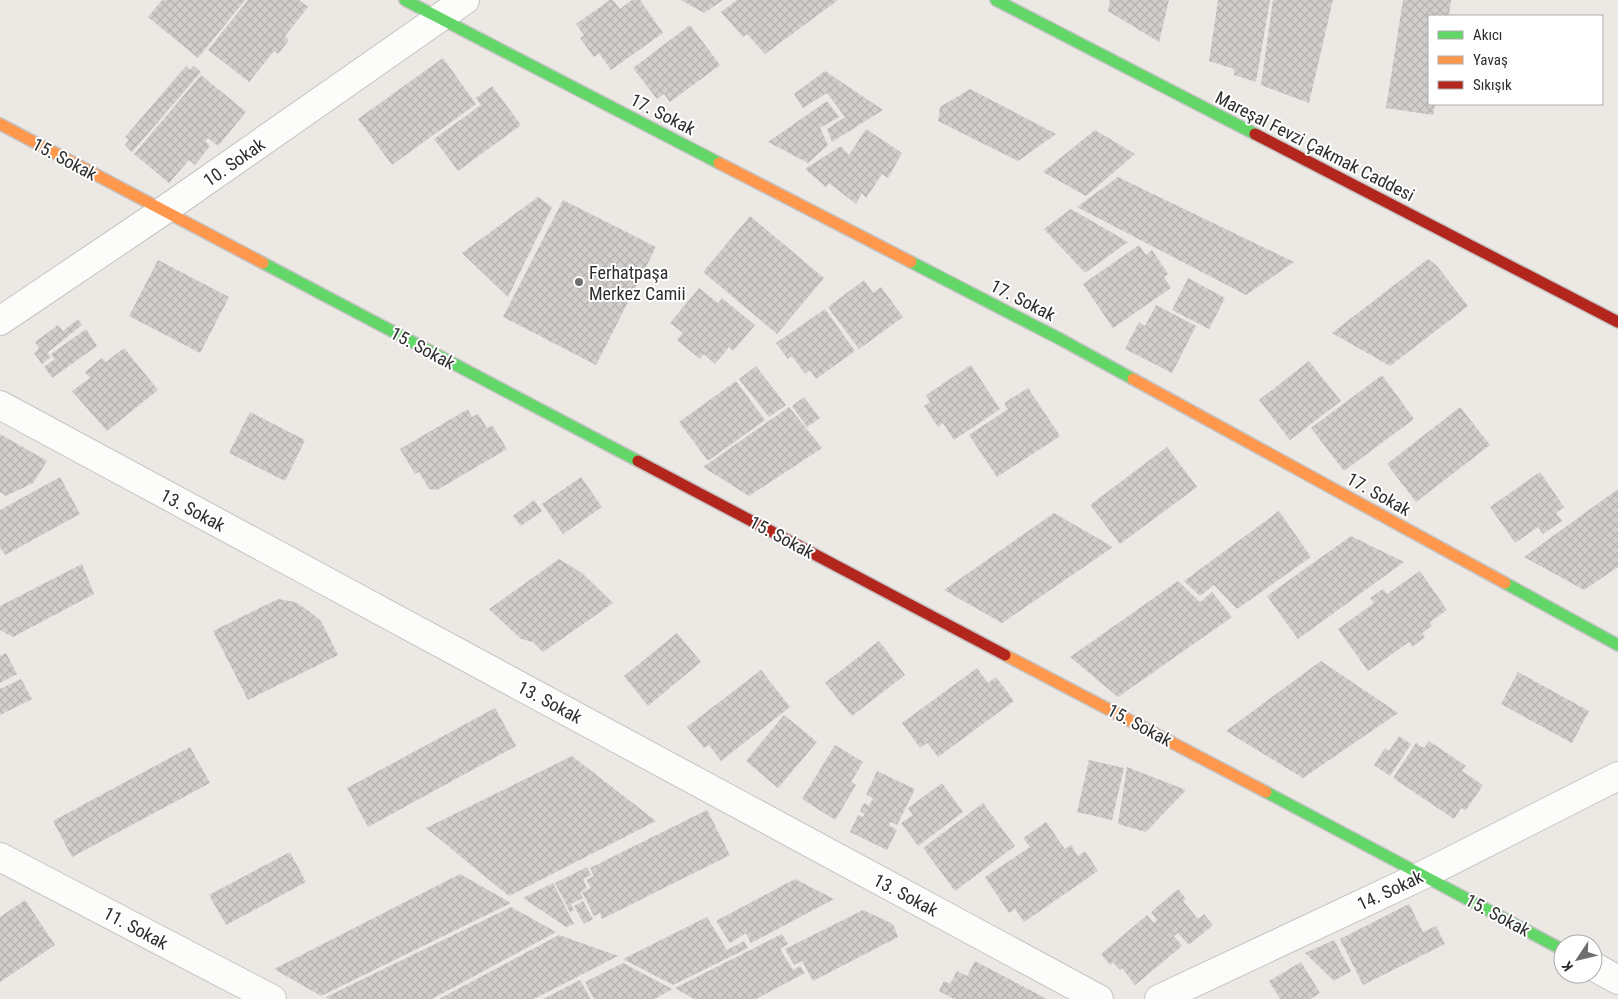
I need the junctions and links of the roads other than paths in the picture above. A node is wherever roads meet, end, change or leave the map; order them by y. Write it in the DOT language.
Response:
graph roads {
  1 [pos="405,0"];
  2 [pos="466,0"];
  3 [pos="996,0"];
  4 [pos="440,18"];
  5 [pos="0,124"];
  6 [pos="163,211"];
  7 [pos="0,320"];
  8 [pos="1618,322"];
  9 [pos="0,405"];
  10 [pos="1618,645"];
  11 [pos="1618,776"];
  12 [pos="0,857"];
  13 [pos="1423,875"];
  14 [pos="1553,945"];
  15 [pos="1603,972"];
  16 [pos="1618,980"];
  17 [pos="272,999"];
  18 [pos="1099,999"];
  19 [pos="1160,999"];
  1 -- 4 [label="street, 17. Sokak"];
  2 -- 4 [label="street, 10. Sokak"];
  3 -- 8 [label="street, Mareşal Fevzi Çakmak Caddesi"];
  4 -- 6 [label="street, 10. Sokak"];
  4 -- 10 [label="street, 17. Sokak"];
  5 -- 6 [label="street, 15. Sokak"];
  6 -- 7 [label="street, 10. Sokak"];
  6 -- 13 [label="street, 15. Sokak"];
  9 -- 18 [label="street, 13. Sokak"];
  11 -- 13 [label="street, 14. Sokak"];
  12 -- 17 [label="street, 11. Sokak"];
  13 -- 14 [label="street, 15. Sokak"];
  13 -- 19 [label="street, 14. Sokak"];
  15 -- 16 [label="street"];
}
